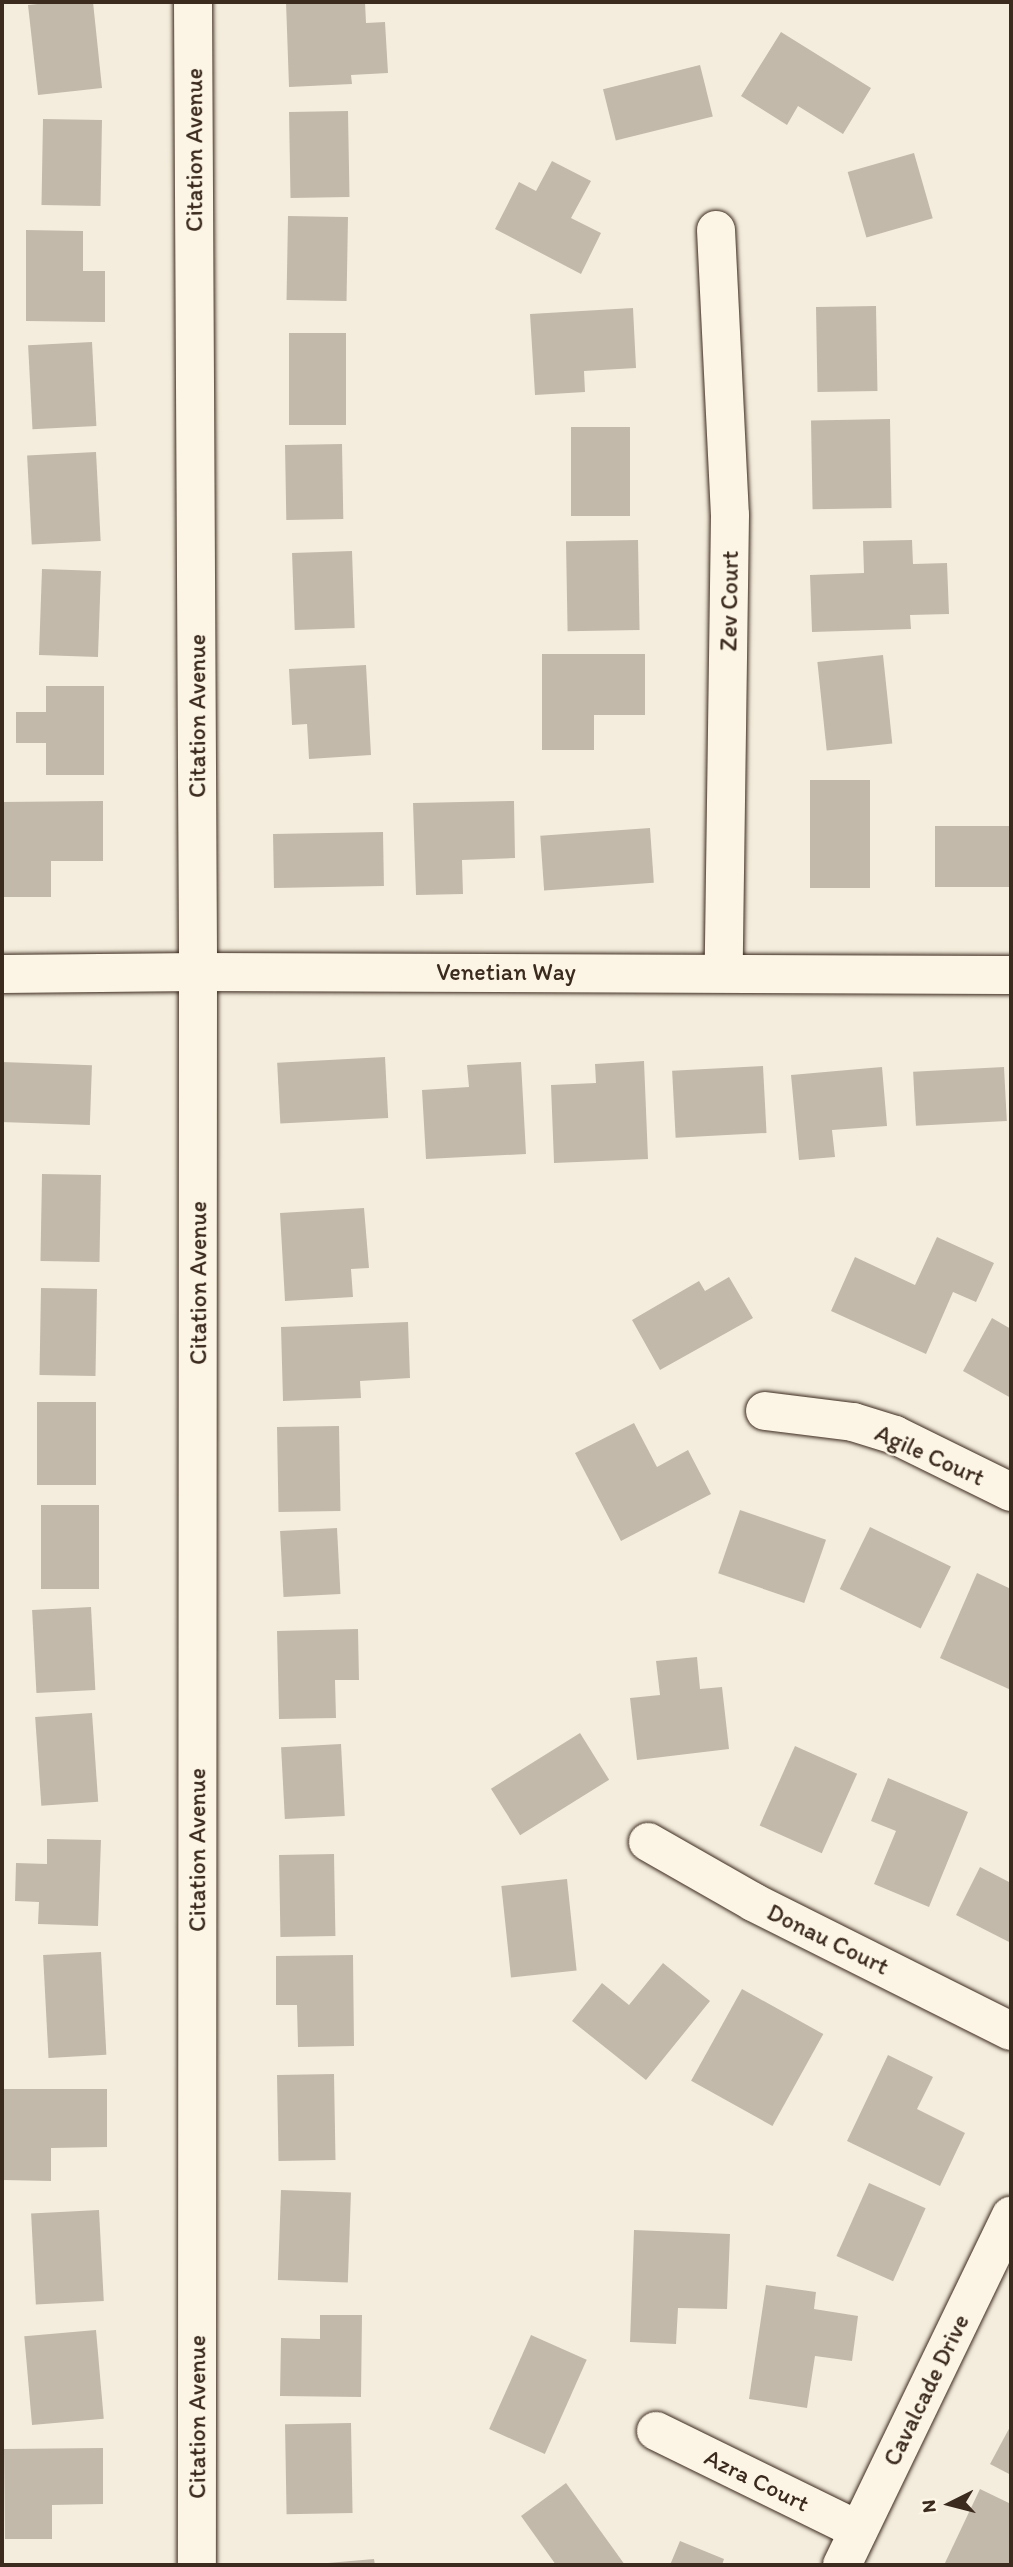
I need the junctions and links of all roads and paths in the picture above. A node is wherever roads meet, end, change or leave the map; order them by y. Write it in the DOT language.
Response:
graph roads {
  1 [pos="193,2"];
  2 [pos="716,230"];
  3 [pos="198,972"];
  4 [pos="724,972"];
  5 [pos="2,974"];
  6 [pos="1011,975"];
  7 [pos="765,1410"];
  8 [pos="1011,1492"];
  9 [pos="648,1842"];
  10 [pos="1011,2031"];
  11 [pos="1011,2216"];
  12 [pos="656,2431"];
  13 [pos="858,2530"];
  14 [pos="197,2565"];
  15 [pos="842,2565"];
  1 -- 3 [label="street, Citation Avenue"];
  2 -- 4 [label="street, Zev Court"];
  3 -- 4 [label="street, Venetian Way"];
  3 -- 5 [label="street, Venetian Way"];
  3 -- 14 [label="street, Citation Avenue"];
  4 -- 6 [label="street, Venetian Way"];
  7 -- 8 [label="street, Agile Court"];
  9 -- 10 [label="street, Donau Court"];
  11 -- 13 [label="street, Cavalcade Drive"];
  12 -- 13 [label="street, Azra Court"];
  13 -- 15 [label="street, Cavalcade Drive"];
}
